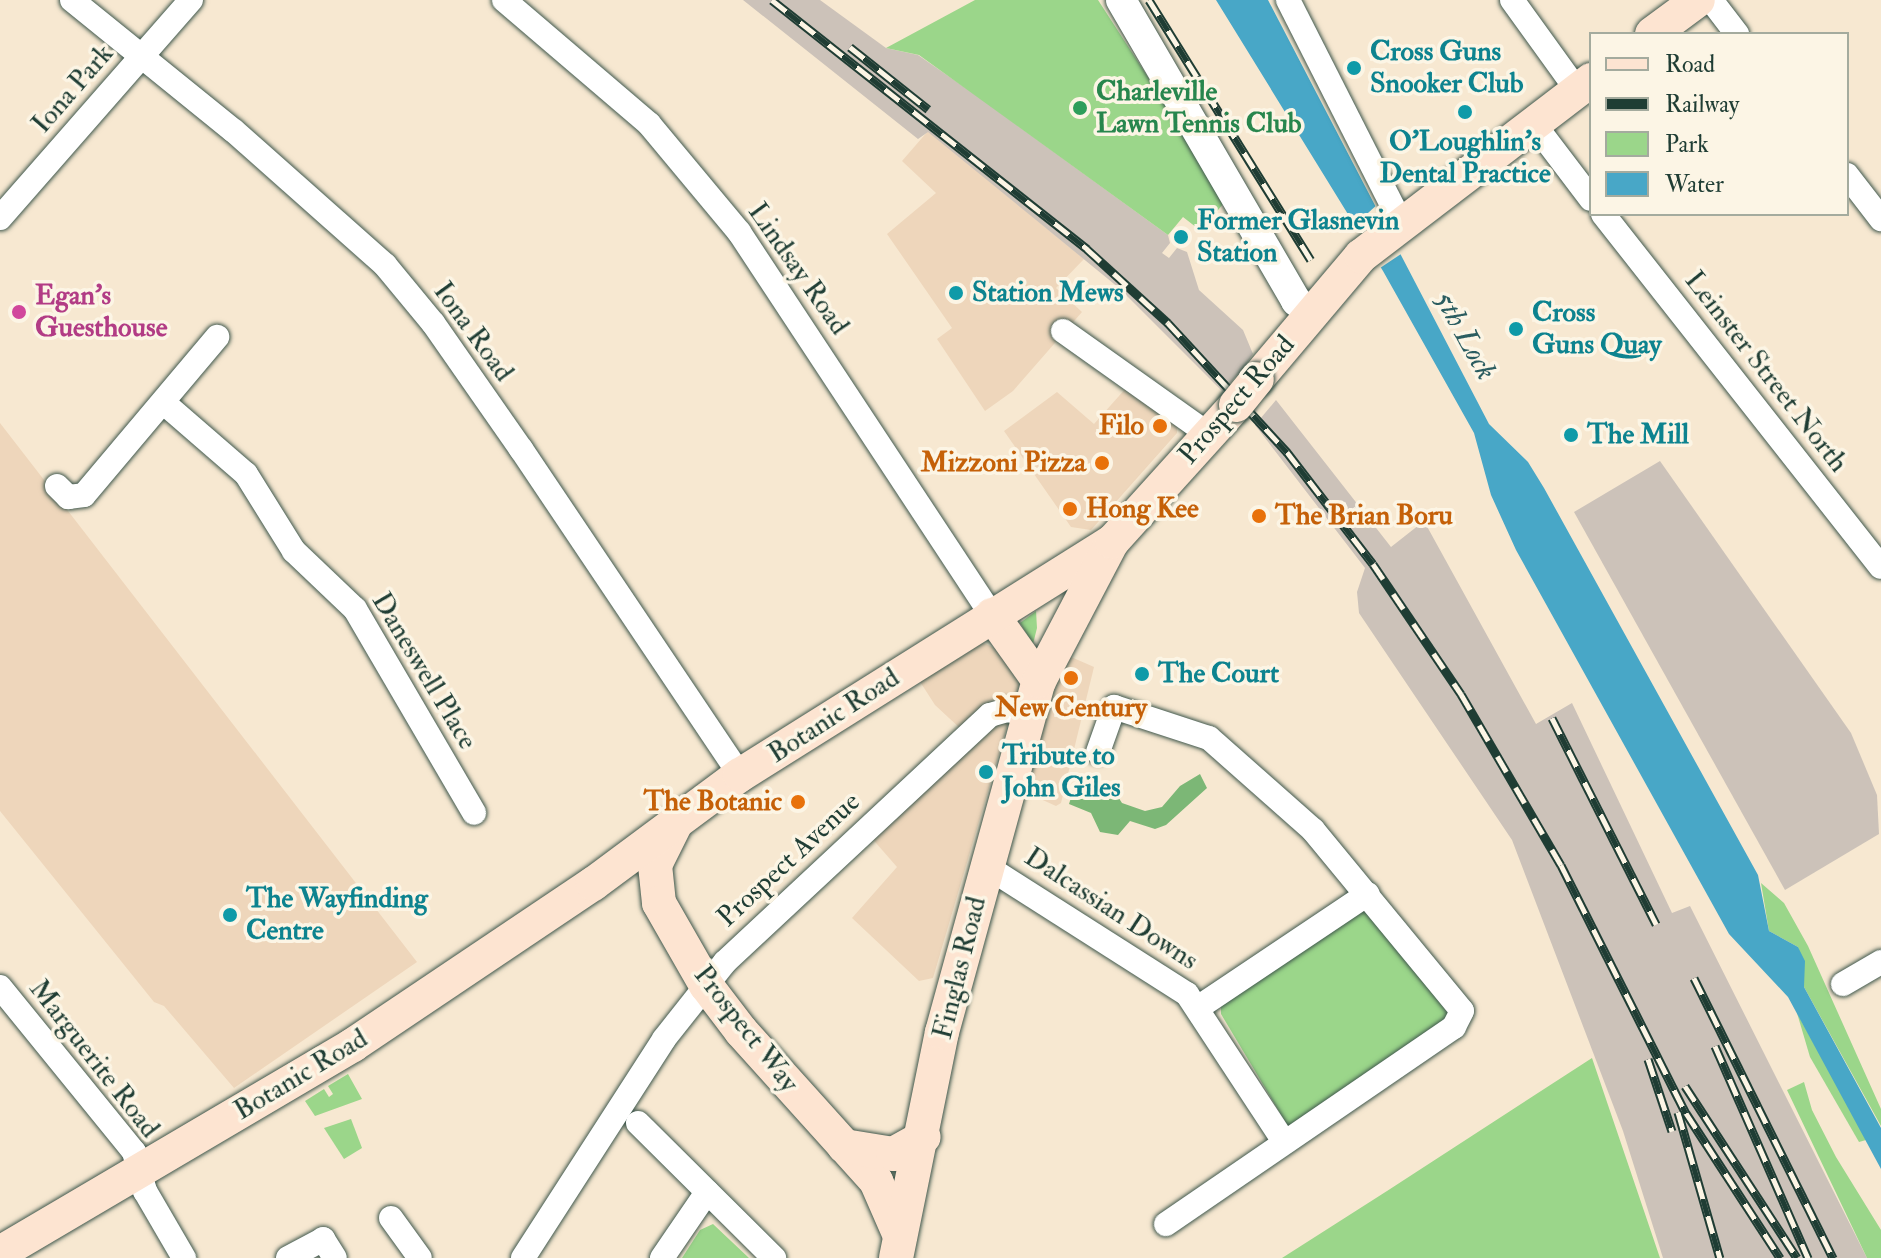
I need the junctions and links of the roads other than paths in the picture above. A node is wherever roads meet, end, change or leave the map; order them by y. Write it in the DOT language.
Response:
graph roads {
  1 [pos="72,0"];
  2 [pos="191,0"];
  3 [pos="504,0"];
  4 [pos="1121,0"];
  5 [pos="1288,0"];
  6 [pos="1512,0"];
  7 [pos="1698,0"];
  8 [pos="1711,0"];
  9 [pos="1655,32"];
  10 [pos="1735,32"];
  11 [pos="142,56"];
  12 [pos="1584,85"];
  13 [pos="1534,124"];
  14 [pos="1849,178"];
  15 [pos="1589,196"];
  16 [pos="1605,216"];
  17 [pos="0,218"];
  18 [pos="1881,219"];
  19 [pos="1402,225"];
  20 [pos="1312,314"];
  21 [pos="1063,331"];
  22 [pos="217,337"];
  23 [pos="164,403"];
  24 [pos="1208,434"];
  25 [pos="57,486"];
  26 [pos="1112,542"];
  27 [pos="1881,567"];
  28 [pos="992,615"];
  29 [pos="1039,681"];
  30 [pos="1027,714"];
  31 [pos="1098,752"];
  32 [pos="740,775"];
  33 [pos="474,813"];
  34 [pos="679,820"];
  35 [pos="986,866"];
  36 [pos="593,884"];
  37 [pos="1368,894"];
  38 [pos="659,903"];
  39 [pos="1881,962"];
  40 [pos="1843,984"];
  41 [pos="706,985"];
  42 [pos="0,987"];
  43 [pos="1199,1007"];
  44 [pos="638,1123"];
  45 [pos="924,1137"];
  46 [pos="1283,1140"];
  47 [pos="844,1146"];
  48 [pos="139,1169"];
  49 [pos="707,1192"];
  50 [pos="391,1218"];
  51 [pos="1166,1224"];
  52 [pos="898,1247"];
  53 [pos="0,1253"];
  54 [pos="184,1258"];
  55 [pos="288,1258"];
  56 [pos="335,1258"];
  57 [pos="420,1258"];
  58 [pos="523,1258"];
  59 [pos="662,1258"];
  60 [pos="774,1258"];
  1 -- 11 [label="street, Iona Road"];
  2 -- 11 [label="street, Iona Park"];
  3 -- 28 [label="street, Lindsay Road"];
  4 -- 20 [label="street"];
  5 -- 19 [label="street"];
  6 -- 12 [label="street"];
  7 -- 9 [label="main road"];
  8 -- 10 [label="street"];
  11 -- 17 [label="street, Iona Park"];
  11 -- 32 [label="street, Iona Road"];
  12 -- 13 [label="main road, Prospect Road"];
  13 -- 15 [label="street"];
  13 -- 19 [label="main road, Prospect Road"];
  14 -- 18 [label="street"];
  16 -- 27 [label="street, Leinster Street North"];
  19 -- 20 [label="main road, Prospect Road"];
  20 -- 24 [label="main road, Prospect Road, bridge"];
  21 -- 24 [label="street"];
  22 -- 23 [label="street"];
  23 -- 25 [label="street"];
  23 -- 33 [label="street, Daneswell Place"];
  24 -- 26 [label="main road, Prospect Road"];
  26 -- 28 [label="main road, Prospect Road"];
  26 -- 29 [label="main road, Prospect Road"];
  28 -- 29 [label="main road"];
  28 -- 32 [label="main road, Botanic Road"];
  29 -- 30 [label="main road, Finglas Road"];
  30 -- 35 [label="main road, Finglas Road"];
  30 -- 41 [label="street, Prospect Avenue"];
  31 -- 37 [label="street"];
  32 -- 34 [label="main road, Botanic Road"];
  34 -- 36 [label="main road, Botanic Road"];
  34 -- 38 [label="main road, Botanic Road"];
  35 -- 43 [label="street, Dalcassian Downs"];
  35 -- 45 [label="main road, Finglas Road"];
  36 -- 38 [label="main road"];
  36 -- 48 [label="main road, Botanic Road"];
  37 -- 43 [label="street, Dalcassian Downs"];
  37 -- 46 [label="street"];
  38 -- 41 [label="main road, Prospect Way"];
  39 -- 40 [label="street"];
  41 -- 47 [label="main road, Prospect Way"];
  41 -- 58 [label="street, Prospect Avenue"];
  42 -- 48 [label="street, Marguerite Road"];
  43 -- 46 [label="street, Dalcassian Downs"];
  44 -- 49 [label="street"];
  45 -- 47 [label="main road"];
  45 -- 52 [label="main road, Finglas Road"];
  46 -- 51 [label="street"];
  47 -- 52 [label="main road, Prospect Way"];
  48 -- 53 [label="main road, Botanic Road"];
  48 -- 54 [label="street, Marguerite Road"];
  49 -- 59 [label="street"];
  49 -- 60 [label="street"];
  50 -- 57 [label="street"];
  55 -- 56 [label="street"];
}
